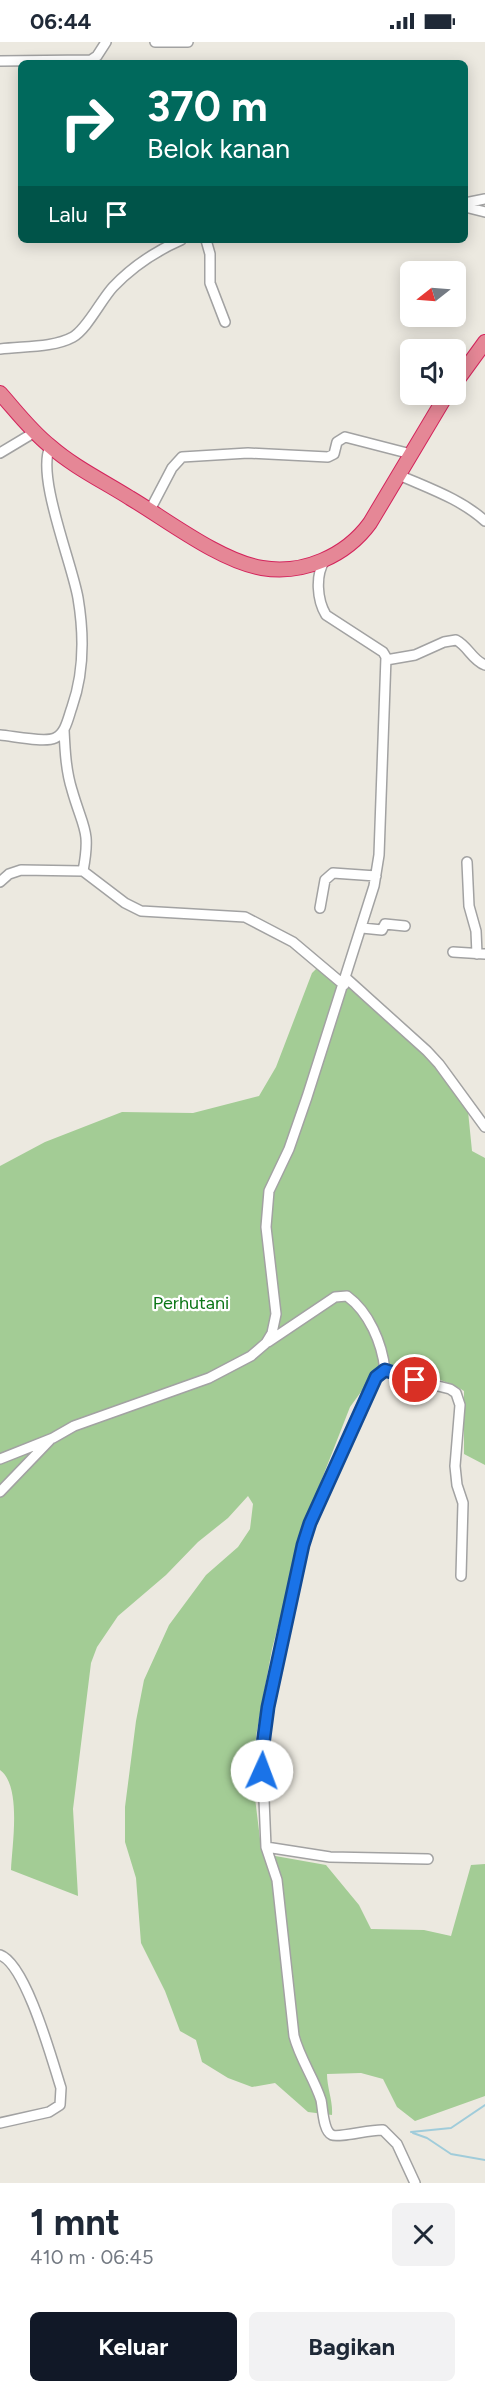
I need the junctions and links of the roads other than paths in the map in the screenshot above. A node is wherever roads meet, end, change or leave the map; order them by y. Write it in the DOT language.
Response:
graph roads {
  1 [pos="106,42"];
  2 [pos="155,42"];
  3 [pos="188,42"];
  4 [pos="91,60"];
  5 [pos="0,61"];
  6 [pos="18,61"];
  7 [pos="485,199"];
  8 [pos="468,204"];
  9 [pos="468,206"];
  10 [pos="485,212"];
  11 [pos="175,243"];
  12 [pos="207,243"];
  13 [pos="225,322"];
  14 [pos="485,342"];
  15 [pos="0,349"];
  16 [pos="466,368"];
  17 [pos="0,393"];
  18 [pos="440,405"];
  19 [pos="35,432"];
  20 [pos="50,447"];
  21 [pos="0,453"];
  22 [pos="411,453"];
  23 [pos="399,474"];
  24 [pos="150,510"];
  25 [pos="485,521"];
  26 [pos="325,560"];
  27 [pos="386,660"];
  28 [pos="485,665"];
  29 [pos="64,730"];
  30 [pos="0,735"];
  31 [pos="467,862"];
  32 [pos="83,871"];
  33 [pos="376,876"];
  34 [pos="0,882"];
  35 [pos="320,908"];
  36 [pos="405,926"];
  37 [pos="362,928"];
  38 [pos="453,952"];
  39 [pos="481,954"];
  40 [pos="345,982"];
  41 [pos="485,1127"];
  42 [pos="266,1343"];
  43 [pos="385,1370"];
  44 [pos="53,1438"];
  45 [pos="0,1459"];
  46 [pos="0,1492"];
  47 [pos="461,1576"];
  48 [pos="266,1847"];
  49 [pos="428,1859"];
  50 [pos="0,1955"];
  51 [pos="0,2123"];
  52 [pos="415,2183"];
  1 -- 4 [label="street"];
  2 -- 3 [label="street"];
  5 -- 6 [label="street"];
  7 -- 8 [label="street"];
  9 -- 10 [label="street"];
  11 -- 15 [label="street"];
  12 -- 13 [label="street"];
  14 -- 16 [label="highway"];
  17 -- 19 [label="highway"];
  18 -- 22 [label="highway"];
  19 -- 20 [label="highway"];
  19 -- 21 [label="street"];
  20 -- 24 [label="highway"];
  20 -- 29 [label="street"];
  22 -- 23 [label="highway"];
  22 -- 24 [label="street"];
  23 -- 25 [label="street"];
  23 -- 26 [label="highway"];
  24 -- 26 [label="highway"];
  26 -- 27 [label="street"];
  27 -- 28 [label="street"];
  27 -- 33 [label="street"];
  29 -- 30 [label="street"];
  29 -- 32 [label="street"];
  31 -- 39 [label="street"];
  32 -- 34 [label="street"];
  32 -- 40 [label="street"];
  33 -- 35 [label="street"];
  33 -- 37 [label="street"];
  36 -- 37 [label="street"];
  37 -- 40 [label="street"];
  38 -- 39 [label="street"];
  40 -- 41 [label="street"];
  40 -- 42 [label="street"];
  42 -- 43 [label="street"];
  42 -- 44 [label="street"];
  43 -- 47 [label="street"];
  43 -- 48 [label="street"];
  44 -- 45 [label="street"];
  44 -- 46 [label="street"];
  48 -- 49 [label="street"];
  48 -- 52 [label="street"];
  50 -- 51 [label="street"];
}
